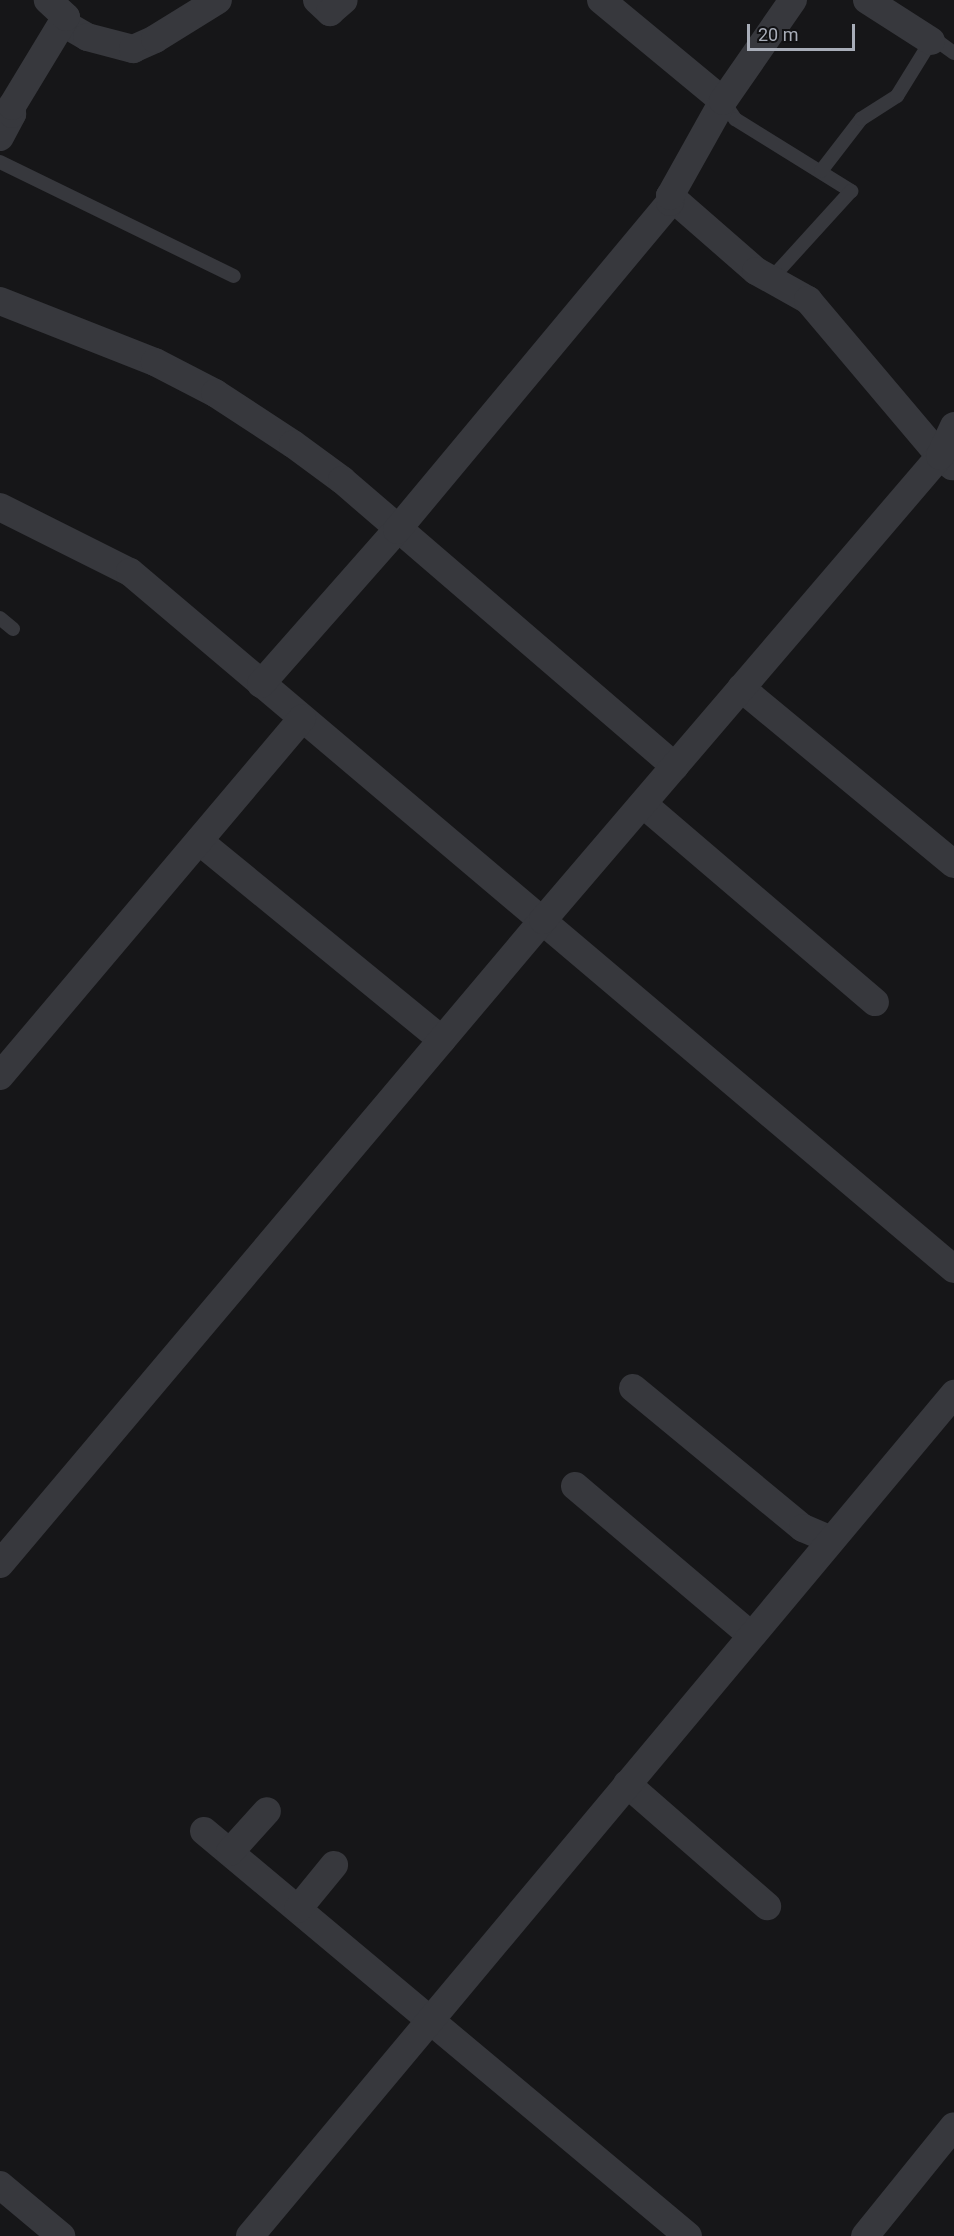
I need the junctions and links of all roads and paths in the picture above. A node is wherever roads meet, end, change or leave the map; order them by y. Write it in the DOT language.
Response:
graph roads {
  1 [pos="218,0"];
  2 [pos="317,0"];
  3 [pos="344,0"];
  4 [pos="601,0"];
  5 [pos="793,0"];
  6 [pos="867,0"];
  7 [pos="56,12"];
  8 [pos="942,47"];
  9 [pos="723,101"];
  10 [pos="0,137"];
  11 [pos="0,162"];
  12 [pos="821,171"];
  13 [pos="670,196"];
  14 [pos="234,276"];
  15 [pos="771,279"];
  16 [pos="0,301"];
  17 [pos="954,426"];
  18 [pos="947,462"];
  19 [pos="0,507"];
  20 [pos="397,530"];
  21 [pos="0,618"];
  22 [pos="13,629"];
  23 [pos="261,684"];
  24 [pos="741,688"];
  25 [pos="302,719"];
  26 [pos="675,766"];
  27 [pos="643,804"];
  28 [pos="199,841"];
  29 [pos="954,864"];
  30 [pos="543,920"];
  31 [pos="874,1002"];
  32 [pos="442,1040"];
  33 [pos="0,1076"];
  34 [pos="954,1269"];
  35 [pos="633,1388"];
  36 [pos="954,1394"];
  37 [pos="574,1486"];
  38 [pos="831,1540"];
  39 [pos="0,1564"];
  40 [pos="751,1635"];
  41 [pos="627,1784"];
  42 [pos="267,1811"];
  43 [pos="204,1831"];
  44 [pos="230,1852"];
  45 [pos="334,1865"];
  46 [pos="767,1906"];
  47 [pos="298,1909"];
  48 [pos="431,2018"];
  49 [pos="954,2126"];
  50 [pos="0,2185"];
  51 [pos="61,2236"];
  52 [pos="250,2236"];
  53 [pos="688,2236"];
  54 [pos="865,2236"];
  1 -- 7 [label="street"];
  2 -- 3 [label="street"];
  4 -- 9 [label="street"];
  5 -- 9 [label="street"];
  6 -- 8 [label="street"];
  7 -- 10 [label="street"];
  8 -- 12 [label="lane"];
  9 -- 12 [label="lane"];
  9 -- 13 [label="street"];
  11 -- 14 [label="lane"];
  12 -- 15 [label="lane"];
  13 -- 15 [label="street"];
  13 -- 20 [label="street"];
  15 -- 18 [label="street"];
  16 -- 20 [label="street"];
  17 -- 18 [label="street"];
  18 -- 24 [label="street"];
  19 -- 23 [label="street"];
  20 -- 23 [label="street"];
  20 -- 26 [label="street"];
  21 -- 22 [label="lane"];
  23 -- 25 [label="street"];
  24 -- 26 [label="street"];
  24 -- 29 [label="street"];
  25 -- 28 [label="street"];
  25 -- 30 [label="street"];
  26 -- 27 [label="street"];
  27 -- 30 [label="street"];
  27 -- 31 [label="street"];
  28 -- 32 [label="street"];
  28 -- 33 [label="street"];
  30 -- 32 [label="street"];
  30 -- 34 [label="street"];
  32 -- 39 [label="street"];
  35 -- 38 [label="street"];
  36 -- 38 [label="street"];
  37 -- 40 [label="street"];
  38 -- 40 [label="street"];
  40 -- 41 [label="street"];
  41 -- 46 [label="street"];
  41 -- 48 [label="street"];
  42 -- 44 [label="street"];
  43 -- 44 [label="street"];
  44 -- 47 [label="street"];
  45 -- 47 [label="street"];
  47 -- 48 [label="street"];
  48 -- 52 [label="street"];
  48 -- 53 [label="street"];
  49 -- 54 [label="street"];
  50 -- 51 [label="street"];
}
